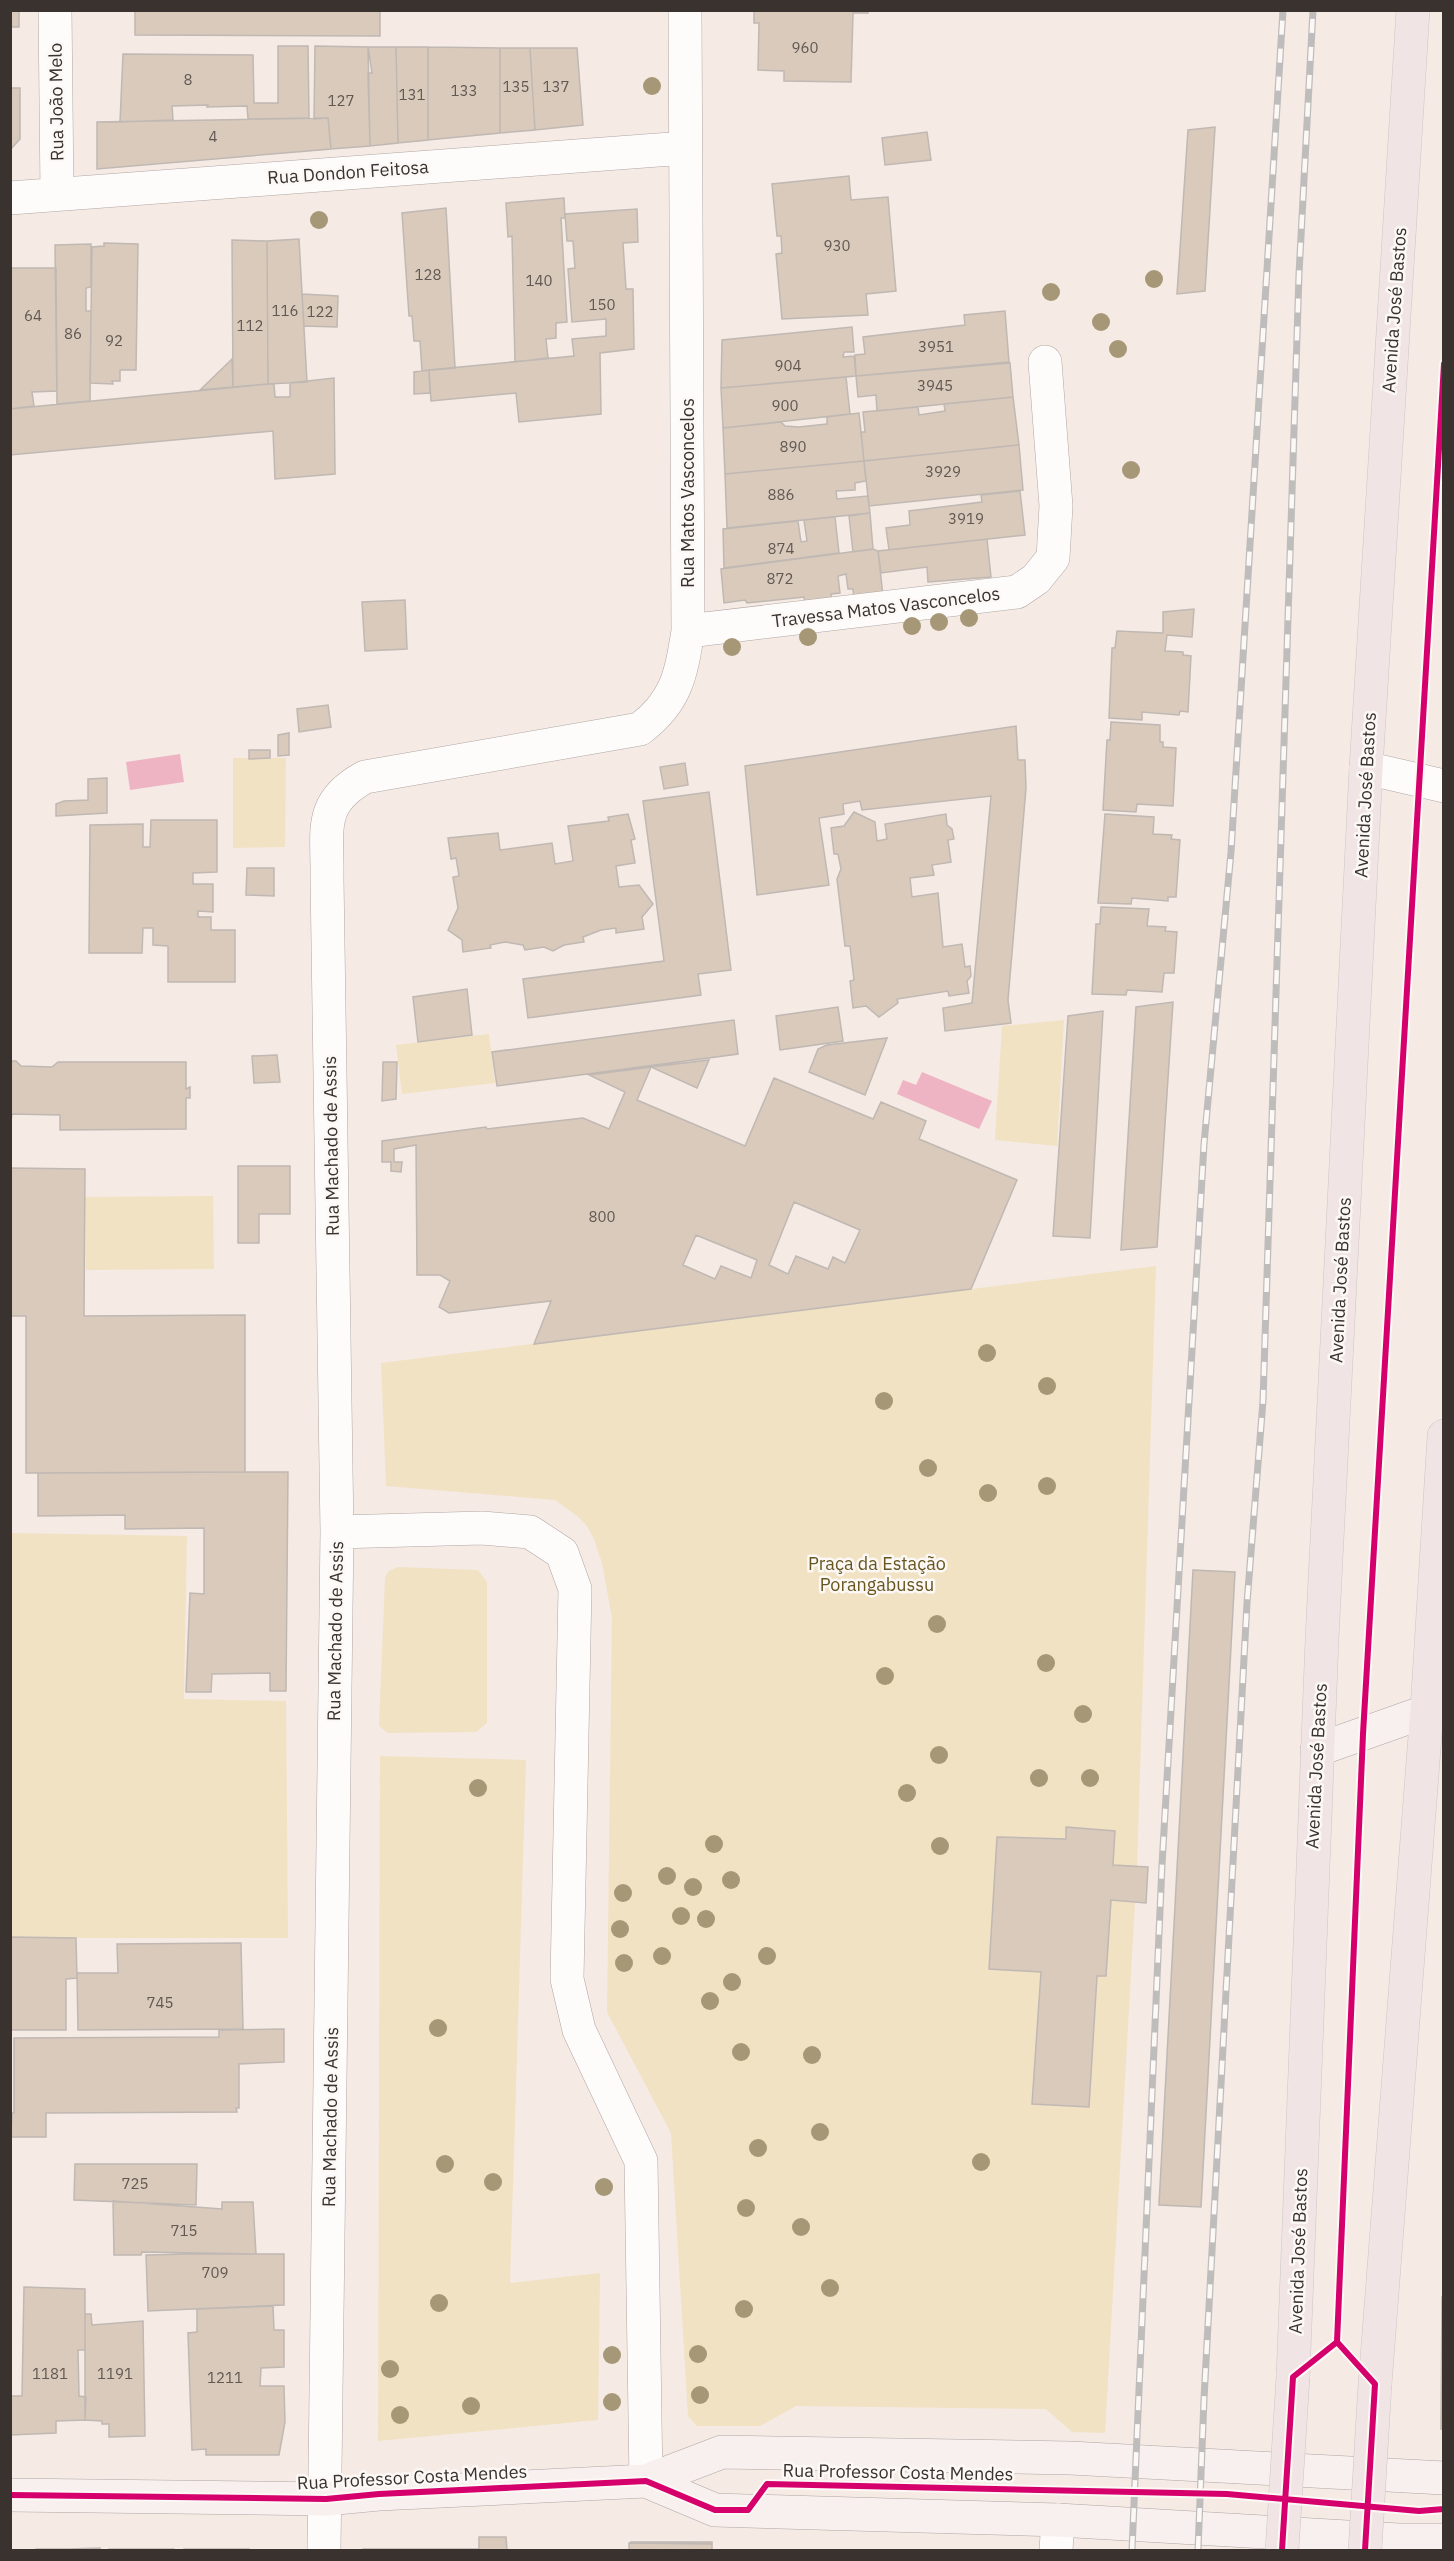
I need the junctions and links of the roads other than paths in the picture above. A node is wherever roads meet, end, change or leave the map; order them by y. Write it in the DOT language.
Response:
graph roads {
  1 [pos="55,10"];
  2 [pos="685,10"];
  3 [pos="1413,10"];
  4 [pos="685,148"];
  5 [pos="57,193"];
  6 [pos="10,198"];
  7 [pos="1045,362"];
  8 [pos="688,631"];
  9 [pos="412,767"];
  10 [pos="1366,768"];
  11 [pos="1443,786"];
  12 [pos="1443,1436"];
  13 [pos="1442,1501"];
  14 [pos="337,1532"];
  15 [pos="1435,1707"];
  16 [pos="1317,1750"];
  17 [pos="1443,2478"];
  18 [pos="646,2481"];
  19 [pos="10,2495"];
  20 [pos="326,2499"];
  21 [pos="1057,2535"];
  22 [pos="1443,2540"];
  23 [pos="324,2550"];
  24 [pos="1282,2550"];
  25 [pos="1365,2550"];
  1 -- 5 [label="street, Rua João Melo"];
  2 -- 4 [label="street, Rua Matos Vasconcelos"];
  3 -- 10 [label="main road, Avenida José Bastos"];
  4 -- 5 [label="street, Rua Dondon Feitosa"];
  4 -- 8 [label="street, Rua Matos Vasconcelos"];
  5 -- 6 [label="street, Rua Dondon Feitosa"];
  7 -- 8 [label="street, Travessa Matos Vasconcelos"];
  8 -- 9 [label="street, Rua Matos Vasconcelos"];
  9 -- 14 [label="street, Rua Machado de Assis"];
  10 -- 11 [label="street"];
  10 -- 16 [label="main road, Avenida José Bastos"];
  12 -- 13 [label="main road"];
  13 -- 15 [label="main road"];
  14 -- 18 [label="street"];
  14 -- 20 [label="street, Rua Machado de Assis"];
  15 -- 16 [label="street"];
  15 -- 25 [label="main road, bridge"];
  16 -- 24 [label="main road, Avenida José Bastos, bridge"];
  17 -- 18 [label="street, Rua Professor Costa Mendes"];
  18 -- 20 [label="street, Rua Professor Costa Mendes"];
  18 -- 21 [label="street, Rua Professor Costa Mendes"];
  19 -- 20 [label="street, Rua Professor Costa Mendes"];
  20 -- 23 [label="street, Rua Machado de Assis"];
  21 -- 22 [label="street, Rua Professor Costa Mendes"];
}
